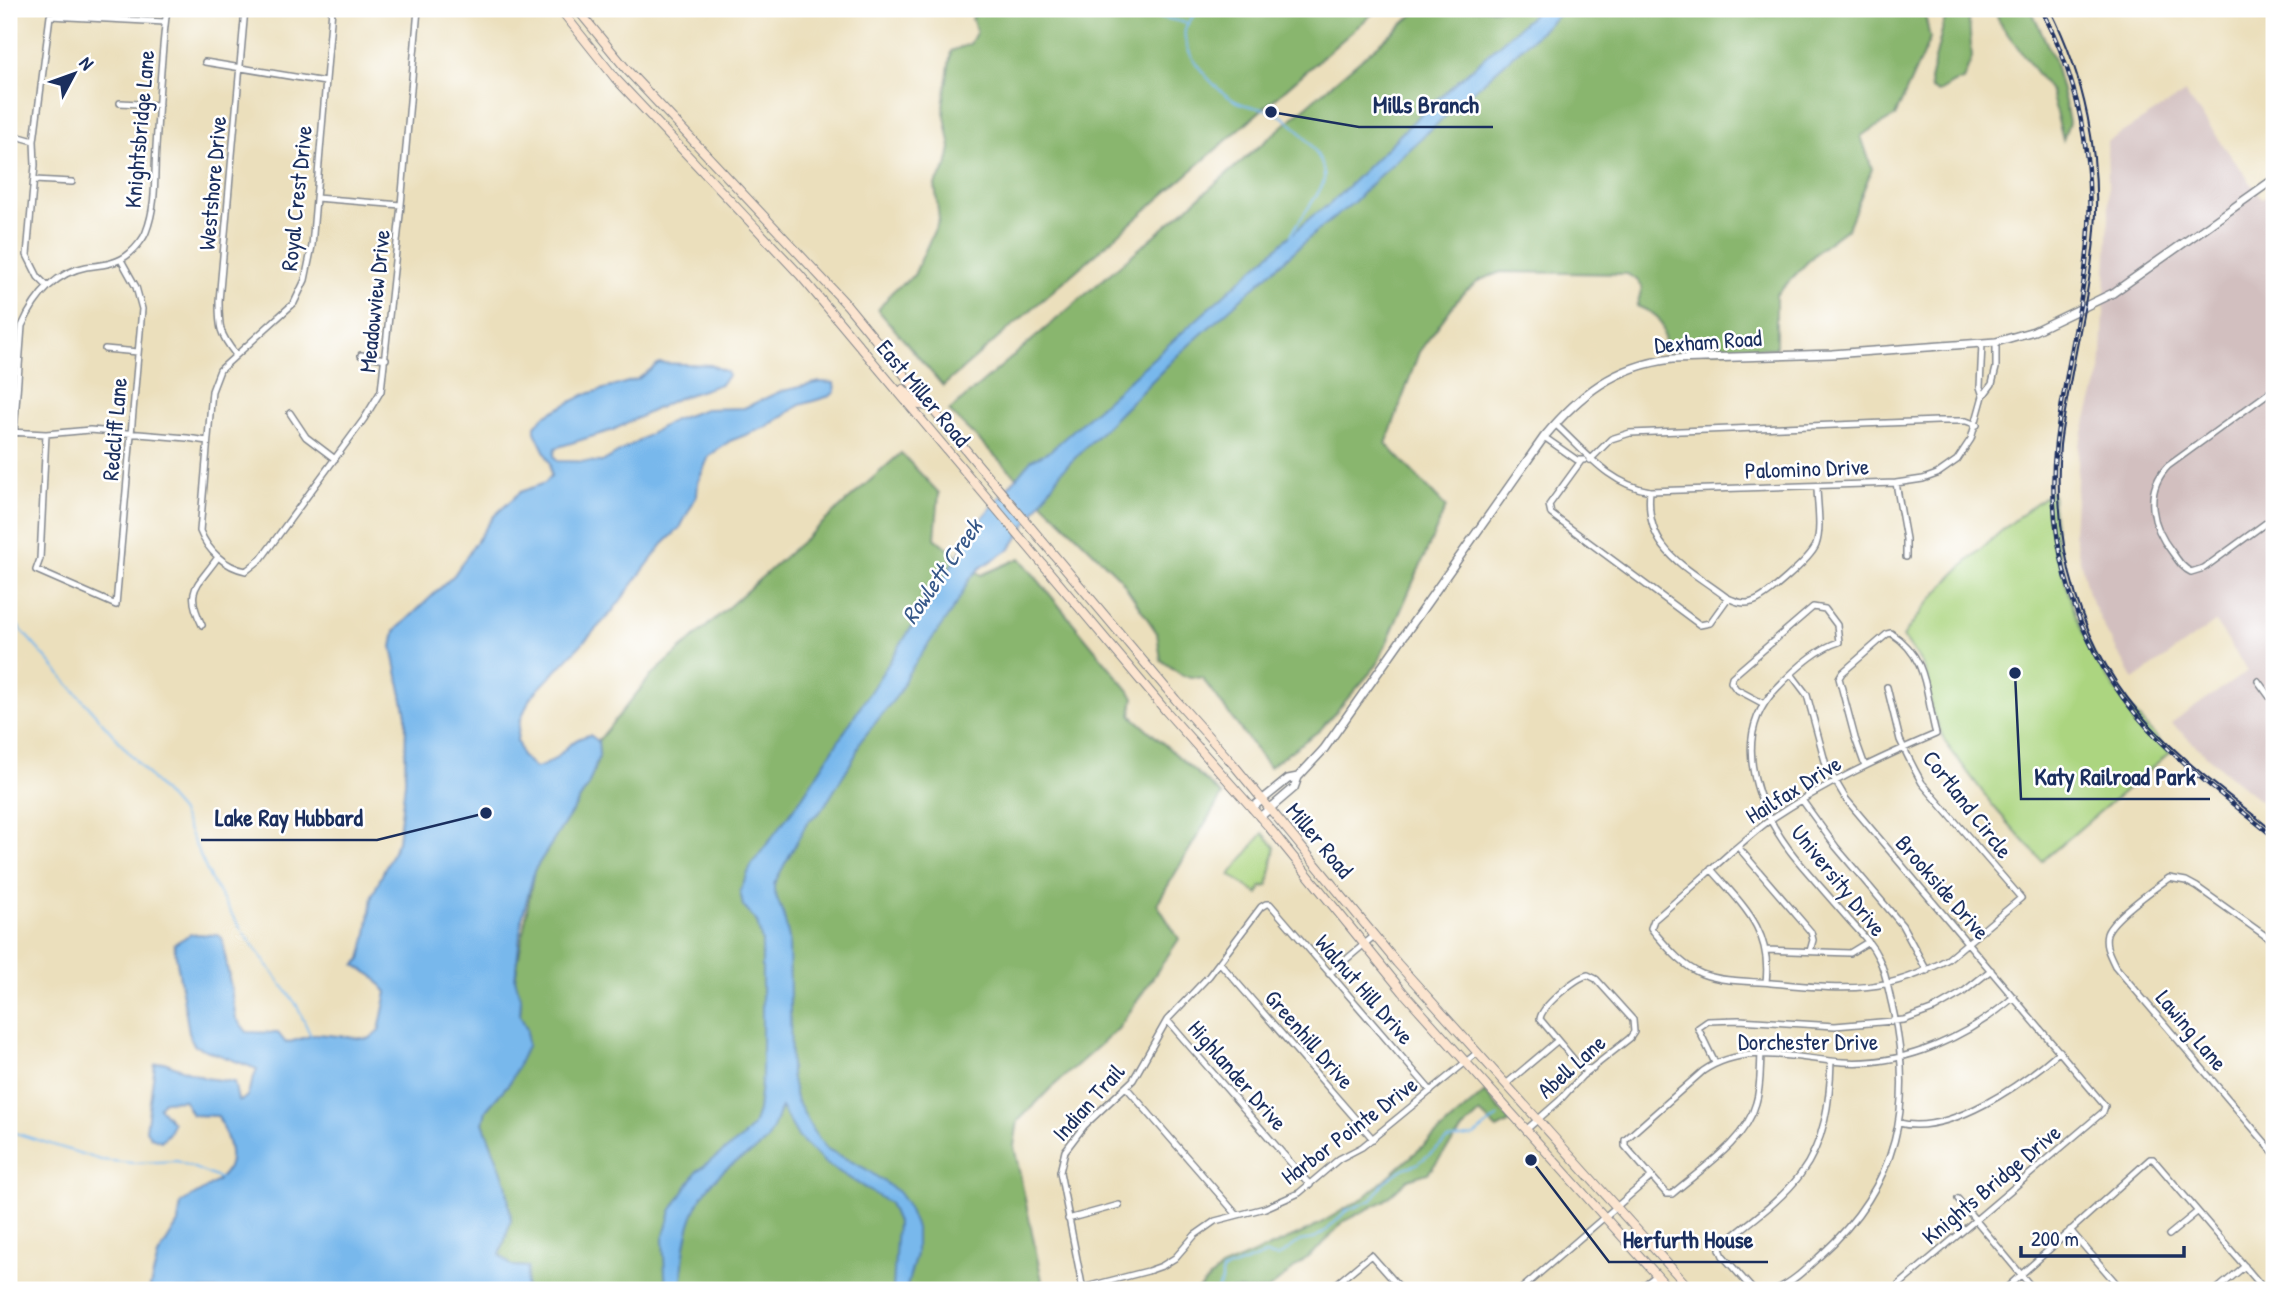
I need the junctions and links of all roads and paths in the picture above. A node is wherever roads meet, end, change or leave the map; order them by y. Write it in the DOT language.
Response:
graph roads {
  1 [pos="167,9"];
  2 [pos="245,9"];
  3 [pos="332,9"];
  4 [pos="418,9"];
  5 [pos="560,9"];
  6 [pos="577,9"];
  7 [pos="165,22"];
  8 [pos="205,62"];
  9 [pos="240,67"];
  10 [pos="326,82"];
  11 [pos="640,83"];
  12 [pos="630,93"];
  13 [pos="120,103"];
  14 [pos="159,105"];
  15 [pos="9,134"];
  16 [pos="34,141"];
  17 [pos="2274,179"];
  18 [pos="34,180"];
  19 [pos="72,182"];
  20 [pos="316,198"];
  21 [pos="401,205"];
  22 [pos="121,260"];
  23 [pos="47,286"];
  24 [pos="861,323"];
  25 [pos="849,333"];
  26 [pos="1996,342"];
  27 [pos="1982,344"];
  28 [pos="105,349"];
  29 [pos="138,352"];
  30 [pos="236,355"];
  31 [pos="361,355"];
  32 [pos="386,359"];
  33 [pos="889,380"];
  34 [pos="2274,389"];
  35 [pos="1983,396"];
  36 [pos="930,406"];
  37 [pos="290,413"];
  38 [pos="1555,424"];
  39 [pos="1977,425"];
  40 [pos="11,432"];
  41 [pos="46,434"];
  42 [pos="132,434"];
  43 [pos="1544,437"];
  44 [pos="207,441"];
  45 [pos="335,459"];
  46 [pos="1590,460"];
  47 [pos="1581,461"];
  48 [pos="1896,482"];
  49 [pos="1817,486"];
  50 [pos="1650,491"];
  51 [pos="2274,517"];
  52 [pos="218,557"];
  53 [pos="1906,557"];
  54 [pos="1728,598"];
  55 [pos="202,625"];
  56 [pos="1792,675"];
  57 [pos="2258,681"];
  58 [pos="1887,687"];
  59 [pos="2274,703"];
  60 [pos="1764,704"];
  61 [pos="1904,748"];
  62 [pos="1865,766"];
  63 [pos="1298,777"];
  64 [pos="1834,781"];
  65 [pos="1262,800"];
  66 [pos="1802,800"];
  67 [pos="1252,808"];
  68 [pos="1269,809"];
  69 [pos="1260,817"];
  70 [pos="1771,819"];
  71 [pos="1738,847"];
  72 [pos="1712,869"];
  73 [pos="1273,909"];
  74 [pos="1374,936"];
  75 [pos="1868,942"];
  76 [pos="1968,942"];
  77 [pos="2274,942"];
  78 [pos="1363,945"];
  79 [pos="1766,950"];
  80 [pos="1810,951"];
  81 [pos="1220,963"];
  82 [pos="1991,970"];
  83 [pos="1927,971"];
  84 [pos="1329,974"];
  85 [pos="1766,982"];
  86 [pos="1888,984"];
  87 [pos="2014,997"];
  88 [pos="1167,1020"];
  89 [pos="1895,1021"];
  90 [pos="1558,1041"];
  91 [pos="2060,1051"];
  92 [pos="1478,1052"];
  93 [pos="1761,1054"];
  94 [pos="1901,1055"];
  95 [pos="1466,1061"];
  96 [pos="1831,1061"];
  97 [pos="1715,1063"];
  98 [pos="1593,1069"];
  99 [pos="1506,1084"];
  100 [pos="1126,1087"];
  101 [pos="1430,1091"];
  102 [pos="2104,1102"];
  103 [pos="1539,1123"];
  104 [pos="1899,1124"];
  105 [pos="1529,1132"];
  106 [pos="1373,1139"];
  107 [pos="2274,1153"];
  108 [pos="1577,1164"];
  109 [pos="1567,1174"];
  110 [pos="1651,1177"];
  111 [pos="1310,1185"];
  112 [pos="1958,1199"];
  113 [pos="1119,1205"];
  114 [pos="1617,1208"];
  115 [pos="2197,1212"];
  116 [pos="1237,1215"];
  117 [pos="1606,1217"];
  118 [pos="1068,1219"];
  119 [pos="1975,1219"];
  120 [pos="2070,1230"];
  121 [pos="2169,1235"];
  122 [pos="2245,1266"];
  123 [pos="1657,1275"];
  124 [pos="2021,1275"];
  125 [pos="1082,1289"];
  126 [pos="1329,1290"];
  127 [pos="1402,1290"];
  128 [pos="1520,1290"];
  129 [pos="1638,1290"];
  130 [pos="1670,1290"];
  131 [pos="1690,1290"];
  132 [pos="1753,1290"];
  133 [pos="1775,1290"];
  134 [pos="1893,1290"];
  135 [pos="2004,1290"];
  136 [pos="2034,1290"];
  137 [pos="2122,1290"];
  138 [pos="2216,1290"];
  139 [pos="2265,1290"];
  1 -- 7 [label="street, Knightsbridge Lane"];
  2 -- 9 [label="street, Westshore Drive"];
  3 -- 10 [label="street, Royal Crest Drive"];
  4 -- 21 [label="street, Meadowview Drive"];
  5 -- 12 [label="main road, East Miller Road"];
  6 -- 11 [label="main road, East Miller Road"];
  7 -- 14 [label="street, Knightsbridge Lane"];
  7 -- 16 [label="street"];
  8 -- 9 [label="street"];
  9 -- 10 [label="street"];
  9 -- 30 [label="street, Westshore Drive"];
  10 -- 20 [label="street, Royal Crest Drive"];
  11 -- 12 [label="main road"];
  11 -- 24 [label="main road, East Miller Road"];
  12 -- 25 [label="main road, East Miller Road"];
  13 -- 14 [label="street"];
  14 -- 22 [label="street, Knightsbridge Lane"];
  15 -- 16 [label="street"];
  16 -- 18 [label="street"];
  17 -- 26 [label="street, Dexham Road"];
  18 -- 19 [label="street"];
  18 -- 23 [label="street"];
  20 -- 21 [label="street"];
  20 -- 30 [label="street, Royal Crest Drive"];
  21 -- 32 [label="street, Meadowview Drive"];
  22 -- 23 [label="street"];
  22 -- 29 [label="street, Redcliff Lane"];
  23 -- 40 [label="street"];
  24 -- 25 [label="main road"];
  24 -- 36 [label="main road, East Miller Road"];
  25 -- 33 [label="main road, East Miller Road"];
  26 -- 27 [label="street, Dexham Road"];
  26 -- 35 [label="street, Palomino Drive"];
  27 -- 35 [label="street, Palomino Drive"];
  27 -- 38 [label="street, Dexham Road"];
  28 -- 29 [label="street"];
  29 -- 42 [label="street, Redcliff Lane"];
  30 -- 44 [label="street, Royal Crest Drive"];
  31 -- 32 [label="street"];
  32 -- 45 [label="street, Meadowview Drive"];
  33 -- 36 [label="main road"];
  33 -- 67 [label="main road, East Miller Road"];
  34 -- 51 [label="street"];
  35 -- 39 [label="street, Palomino Drive"];
  36 -- 65 [label="main road, Miller Road"];
  37 -- 45 [label="street"];
  38 -- 43 [label="street, Dexham Road"];
  38 -- 46 [label="street, Palomino Drive"];
  39 -- 46 [label="street"];
  39 -- 48 [label="street, Palomino Drive"];
  40 -- 41 [label="street"];
  41 -- 42 [label="street"];
  41 -- 42 [label="street, Redcliff Lane"];
  42 -- 44 [label="street"];
  43 -- 47 [label="street"];
  43 -- 63 [label="street, Dexham Road"];
  44 -- 52 [label="street, Royal Crest Drive"];
  45 -- 52 [label="street, Meadowview Drive"];
  46 -- 47 [label="street"];
  46 -- 50 [label="street, Palomino Drive"];
  47 -- 54 [label="street"];
  48 -- 49 [label="street, Palomino Drive"];
  48 -- 53 [label="street"];
  49 -- 50 [label="street, Palomino Drive"];
  49 -- 54 [label="street"];
  50 -- 54 [label="street"];
  52 -- 55 [label="street"];
  56 -- 60 [label="street"];
  56 -- 60 [label="street"];
  56 -- 64 [label="street, Brookside Drive"];
  57 -- 59 [label="street"];
  58 -- 61 [label="street, Cortland Circle"];
  60 -- 70 [label="street, University Drive"];
  61 -- 62 [label="street, Hailfax Drive"];
  61 -- 62 [label="street, Hailfax Drive"];
  61 -- 76 [label="street, Cortland Circle"];
  62 -- 64 [label="street, Hailfax Drive"];
  63 -- 65 [label="street, Dexham Road"];
  63 -- 68 [label="street, Dexham Road"];
  64 -- 66 [label="street, Hailfax Drive"];
  64 -- 76 [label="street, Brookside Drive"];
  65 -- 67 [label="street, Dexham Road"];
  65 -- 68 [label="main road, Miller Road"];
  66 -- 70 [label="street, Hailfax Drive"];
  66 -- 83 [label="street"];
  67 -- 69 [label="main road, Miller Road"];
  68 -- 69 [label="street, Dexham Road"];
  68 -- 74 [label="main road, Miller Road"];
  69 -- 78 [label="main road, Miller Road"];
  70 -- 71 [label="street, Hailfax Drive"];
  70 -- 75 [label="street, University Drive"];
  71 -- 72 [label="street, Hailfax Drive"];
  71 -- 80 [label="street"];
  72 -- 79 [label="street"];
  72 -- 85 [label="street, Hailfax Drive"];
  73 -- 81 [label="street, Indian Trail"];
  73 -- 84 [label="street, Walnut Hill Drive"];
  74 -- 78 [label="street"];
  74 -- 92 [label="main road, Miller Road"];
  75 -- 80 [label="street"];
  75 -- 86 [label="street, University Drive"];
  76 -- 82 [label="street, Brookside Drive"];
  76 -- 83 [label="street"];
  77 -- 107 [label="street, Lawing Lane"];
  78 -- 84 [label="street"];
  78 -- 95 [label="main road, Miller Road"];
  79 -- 80 [label="street"];
  79 -- 85 [label="street"];
  81 -- 88 [label="street, Indian Trail"];
  81 -- 106 [label="street, Greenhill Drive"];
  82 -- 87 [label="street, Brookside Drive"];
  82 -- 89 [label="street"];
  83 -- 86 [label="street"];
  84 -- 101 [label="street, Walnut Hill Drive"];
  85 -- 86 [label="street"];
  86 -- 89 [label="street, University Drive"];
  87 -- 91 [label="street, Brookside Drive"];
  87 -- 94 [label="street, Dorchester Drive"];
  88 -- 100 [label="street, Indian Trail"];
  88 -- 111 [label="street, Highlander Drive"];
  89 -- 94 [label="street, University Drive"];
  89 -- 97 [label="street"];
  90 -- 98 [label="street"];
  90 -- 98 [label="street, Abell Lane"];
  90 -- 99 [label="street"];
  91 -- 102 [label="street, Brookside Drive"];
  91 -- 104 [label="street"];
  92 -- 95 [label="street, Harbor Pointe Drive"];
  92 -- 99 [label="main road, Miller Road"];
  93 -- 96 [label="street, Dorchester Drive"];
  93 -- 97 [label="street, Dorchester Drive"];
  93 -- 110 [label="street"];
  94 -- 96 [label="street, Dorchester Drive"];
  94 -- 104 [label="street, University Drive"];
  95 -- 101 [label="street, Harbor Pointe Drive"];
  95 -- 105 [label="main road, Miller Road"];
  96 -- 132 [label="street"];
  97 -- 110 [label="street, Dorchester Drive"];
  98 -- 103 [label="street, Abell Lane"];
  99 -- 103 [label="main road, Miller Road"];
  100 -- 116 [label="street"];
  100 -- 118 [label="street, Indian Trail"];
  101 -- 106 [label="street, Harbor Pointe Drive"];
  102 -- 119 [label="street, Knights Bridge Drive"];
  103 -- 105 [label="main road"];
  103 -- 108 [label="main road, Miller Road"];
  104 -- 133 [label="street, University Drive"];
  105 -- 109 [label="main road, Miller Road"];
  106 -- 111 [label="street, Harbor Pointe Drive"];
  108 -- 109 [label="main road"];
  108 -- 114 [label="main road, Miller Road"];
  109 -- 117 [label="main road, Miller Road"];
  110 -- 114 [label="street"];
  111 -- 116 [label="street, Harbor Pointe Drive"];
  112 -- 119 [label="street"];
  113 -- 118 [label="street"];
  114 -- 117 [label="street"];
  114 -- 131 [label="main road, Miller Road"];
  115 -- 120 [label="street"];
  115 -- 121 [label="street"];
  115 -- 122 [label="street"];
  116 -- 125 [label="street, Harbor Pointe Drive"];
  117 -- 123 [label="main road, Miller Road"];
  117 -- 128 [label="street"];
  118 -- 125 [label="street, Indian Trail"];
  119 -- 124 [label="street"];
  119 -- 134 [label="street, Knights Bridge Drive"];
  120 -- 124 [label="street"];
  120 -- 137 [label="street"];
  122 -- 138 [label="street"];
  122 -- 139 [label="street"];
  123 -- 129 [label="street"];
  123 -- 130 [label="main road, Miller Road"];
  124 -- 135 [label="street"];
  124 -- 136 [label="street"];
  126 -- 127 [label="street"];
}
